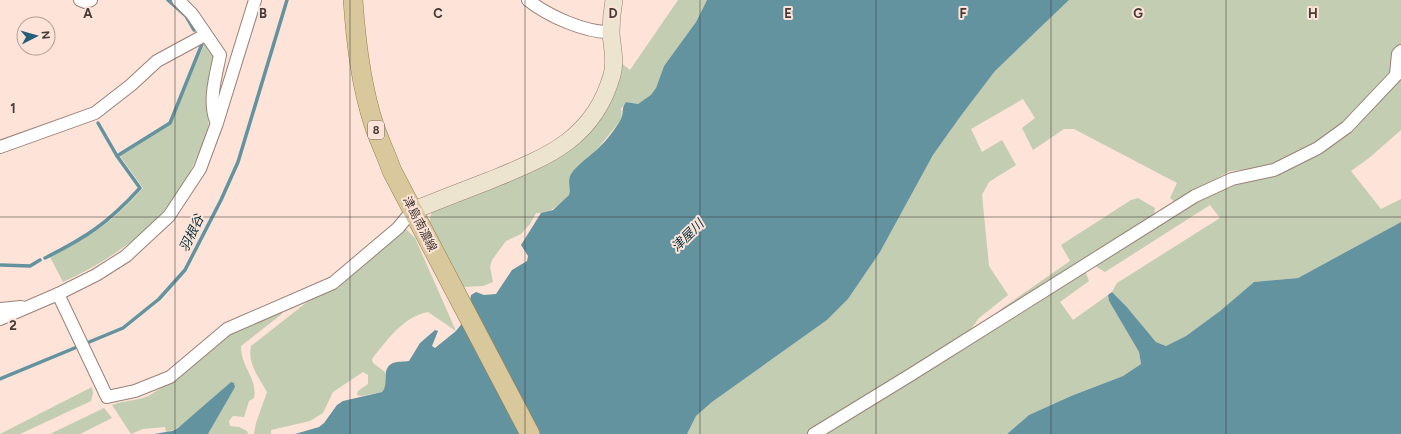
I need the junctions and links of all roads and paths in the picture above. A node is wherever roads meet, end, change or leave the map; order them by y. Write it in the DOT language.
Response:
graph roads {
  1 [pos="80,0"];
  2 [pos="91,0"];
  3 [pos="178,0"];
  4 [pos="255,0"];
  5 [pos="353,0"];
  6 [pos="528,0"];
  7 [pos="614,0"];
  8 [pos="611,32"];
  9 [pos="205,35"];
  10 [pos="1401,51"];
  11 [pos="1399,72"];
  12 [pos="217,122"];
  13 [pos="0,147"];
  14 [pos="412,211"];
  15 [pos="58,294"];
  16 [pos="25,307"];
  17 [pos="0,309"];
  18 [pos="0,319"];
  19 [pos="530,434"];
  20 [pos="814,434"];
  1 -- 2 [label="street"];
  3 -- 9 [label="street"];
  4 -- 12 [label="street"];
  5 -- 14 [label="main road, 津島南濃線 / 8"];
  6 -- 8 [label="street"];
  7 -- 8 [label="street"];
  8 -- 14 [label="street"];
  9 -- 12 [label="street"];
  9 -- 13 [label="street"];
  10 -- 11 [label="street"];
  11 -- 20 [label="street"];
  12 -- 15 [label="street"];
  14 -- 15 [label="street"];
  14 -- 19 [label="main road, 津島南濃線 / 8"];
  15 -- 16 [label="street"];
  16 -- 17 [label="street"];
  16 -- 18 [label="street"];
}
